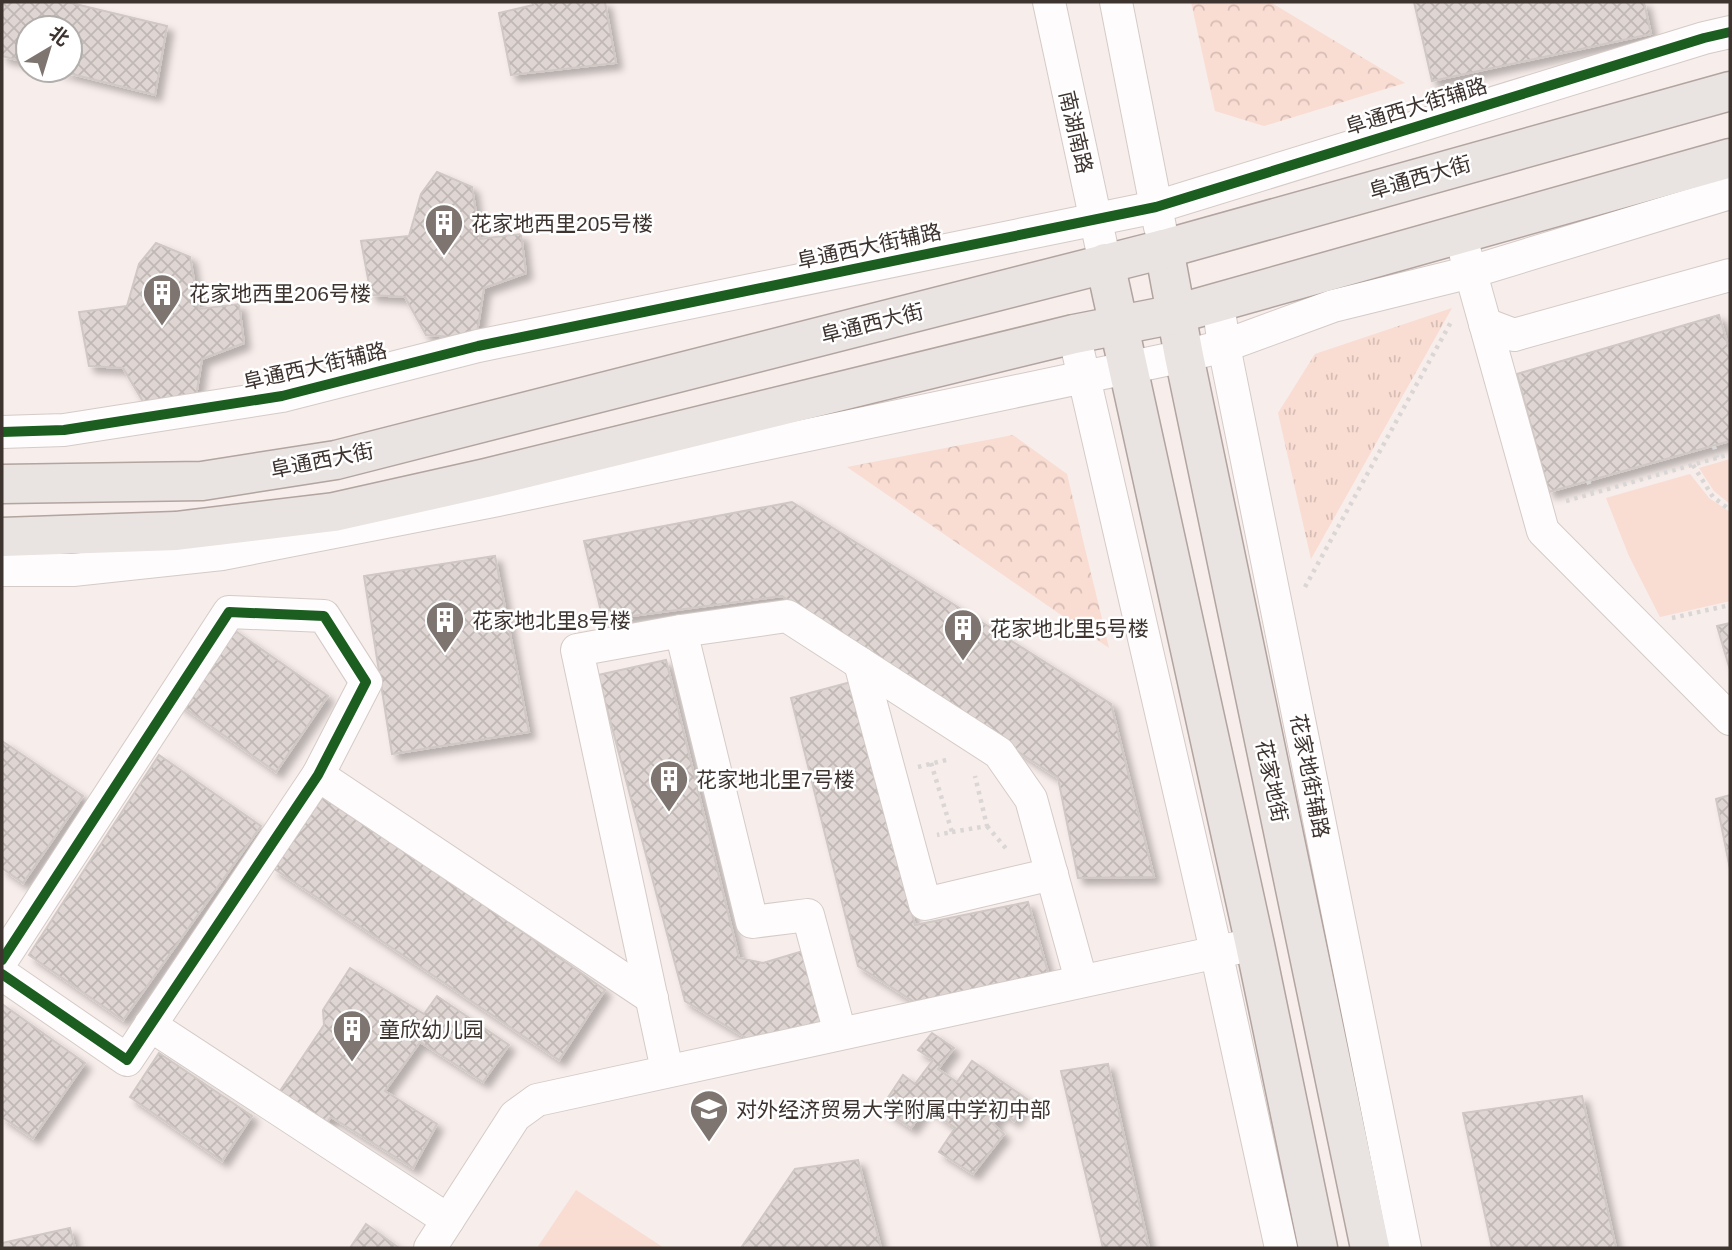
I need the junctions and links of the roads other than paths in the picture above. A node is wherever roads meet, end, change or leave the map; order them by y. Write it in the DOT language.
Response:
graph roads {
  1 [pos="1049,2"];
  2 [pos="1116,2"];
  3 [pos="1730,32"];
  4 [pos="1730,91"];
  5 [pos="1730,158"];
  6 [pos="1730,193"];
  7 [pos="1156,207"];
  8 [pos="1096,219"];
  9 [pos="1460,235"];
  10 [pos="1164,249"];
  11 [pos="1105,263"];
  12 [pos="1471,272"];
  13 [pos="1730,275"];
  14 [pos="1218,303"];
  15 [pos="1176,314"];
  16 [pos="1120,324"];
  17 [pos="1485,324"];
  18 [pos="1074,334"];
  19 [pos="1224,346"];
  20 [pos="1184,356"];
  21 [pos="1130,368"];
  22 [pos="1084,377"];
  23 [pos="2,432"];
  24 [pos="2,484"];
  25 [pos="2,537"];
  26 [pos="2,570"];
  27 [pos="681,631"];
  28 [pos="860,663"];
  29 [pos="1730,719"];
  30 [pos="318,775"];
  31 [pos="1052,874"];
  32 [pos="1255,945"];
  33 [pos="1216,951"];
  34 [pos="2,960"];
  35 [pos="2,974"];
  36 [pos="1081,981"];
  37 [pos="652,998"];
  38 [pos="150,1025"];
  39 [pos="840,1032"];
  40 [pos="667,1070"];
  41 [pos="449,1220"];
  42 [pos="430,1248"];
  43 [pos="1281,1248"];
  44 [pos="1318,1248"];
  45 [pos="1370,1248"];
  46 [pos="1405,1248"];
  1 -- 8 [label="street, 南湖南路"];
  2 -- 7 [label="street"];
  3 -- 7 [label="street, 阜通西大街辅路"];
  4 -- 10 [label="main road, 阜通西大街"];
  5 -- 9 [label="main road"];
  6 -- 12 [label="street"];
  7 -- 8 [label="street, 阜通西大街辅路"];
  7 -- 10 [label="street"];
  8 -- 11 [label="street, 南湖南路"];
  8 -- 23 [label="street, 阜通西大街辅路"];
  9 -- 12 [label="street"];
  9 -- 14 [label="main road"];
  10 -- 11 [label="main road, 阜通西大街"];
  10 -- 15 [label="main road, 花家地街"];
  11 -- 16 [label="main road"];
  11 -- 24 [label="main road, 阜通西大街"];
  12 -- 17 [label="street"];
  12 -- 19 [label="street"];
  13 -- 17 [label="street"];
  14 -- 15 [label="main road"];
  14 -- 19 [label="street, 花家地街辅路"];
  15 -- 16 [label="main road"];
  15 -- 20 [label="main road, 花家地街"];
  16 -- 18 [label="main road"];
  16 -- 21 [label="main road"];
  17 -- 29 [label="street"];
  18 -- 22 [label="street"];
  18 -- 25 [label="main road"];
  19 -- 20 [label="street"];
  19 -- 46 [label="street, 花家地街辅路"];
  20 -- 21 [label="street"];
  20 -- 45 [label="main road, 花家地街"];
  21 -- 22 [label="street"];
  21 -- 32 [label="main road"];
  22 -- 26 [label="street"];
  22 -- 33 [label="street"];
  27 -- 28 [label="street"];
  27 -- 37 [label="street"];
  27 -- 39 [label="street"];
  28 -- 31 [label="street"];
  28 -- 31 [label="street"];
  30 -- 34 [label="street"];
  30 -- 37 [label="street"];
  30 -- 38 [label="street"];
  31 -- 36 [label="street"];
  32 -- 33 [label="street"];
  32 -- 44 [label="main road"];
  33 -- 36 [label="street"];
  33 -- 43 [label="street"];
  35 -- 38 [label="street"];
  36 -- 39 [label="street"];
  37 -- 40 [label="street"];
  38 -- 41 [label="street"];
  39 -- 40 [label="street"];
  40 -- 41 [label="street"];
  41 -- 42 [label="street"];
}
